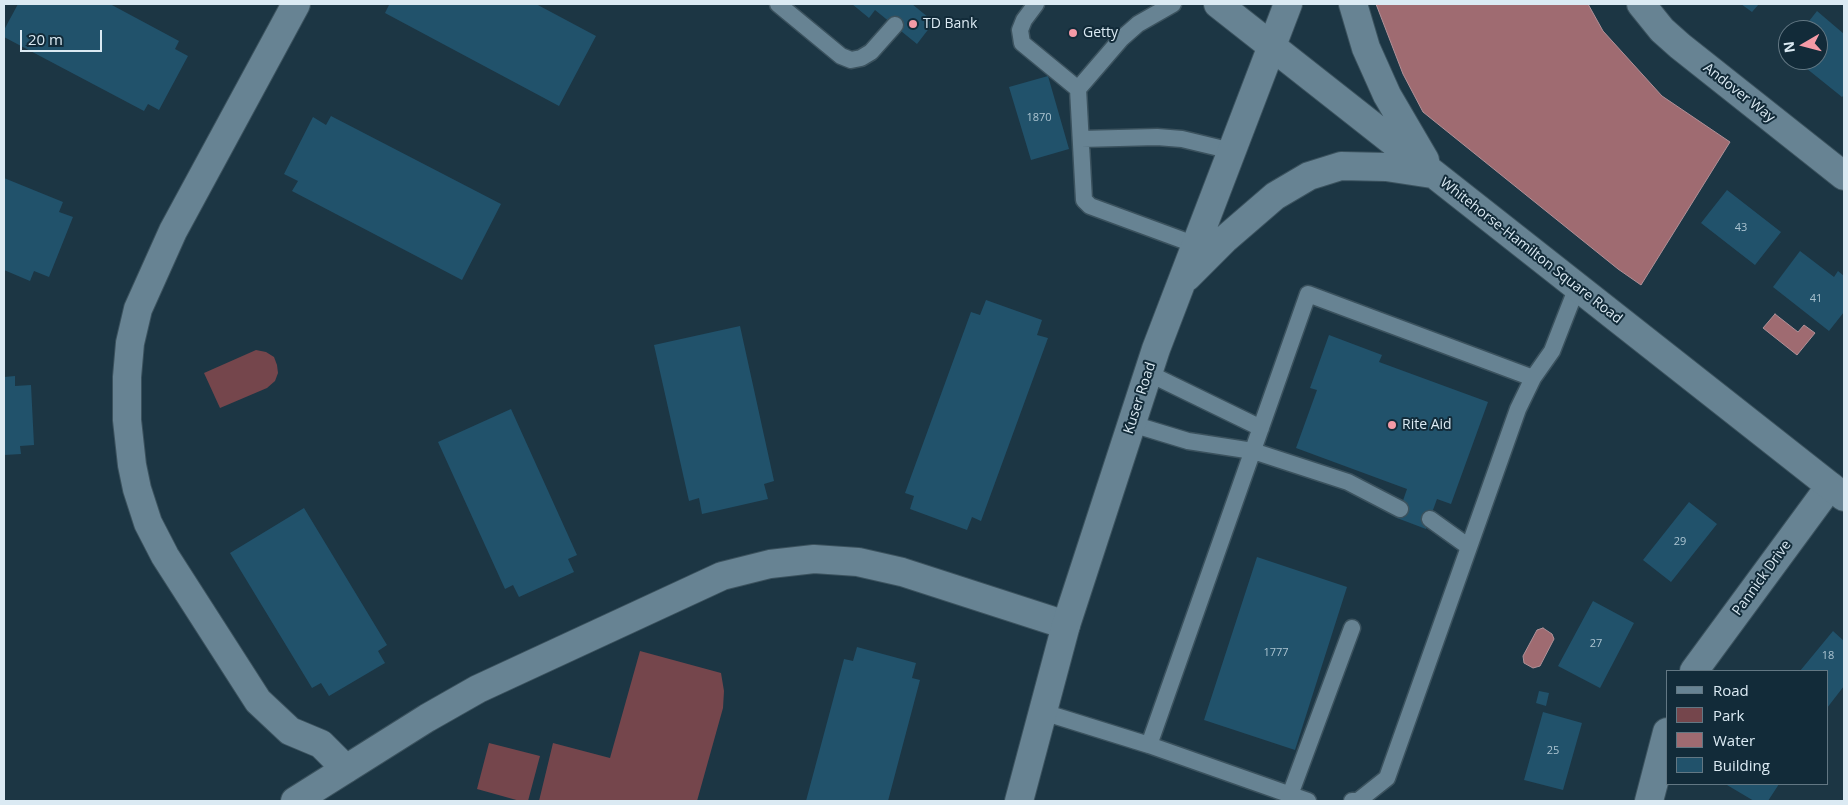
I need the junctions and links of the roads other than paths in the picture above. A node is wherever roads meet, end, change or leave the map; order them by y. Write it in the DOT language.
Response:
graph roads {
  1 [pos="296,4"];
  2 [pos="778,4"];
  3 [pos="1036,4"];
  4 [pos="1173,4"];
  5 [pos="1218,4"];
  6 [pos="1288,4"];
  7 [pos="1353,4"];
  8 [pos="1641,4"];
  9 [pos="895,25"];
  10 [pos="1272,46"];
  11 [pos="1078,89"];
  12 [pos="1081,139"];
  13 [pos="1232,151"];
  14 [pos="1434,174"];
  15 [pos="1844,176"];
  16 [pos="1196,245"];
  17 [pos="1181,284"];
  18 [pos="1577,287"];
  19 [pos="1148,373"];
  20 [pos="1533,378"];
  21 [pos="1132,424"];
  22 [pos="1261,428"];
  23 [pos="1253,451"];
  24 [pos="1837,491"];
  25 [pos="1400,509"];
  26 [pos="1430,519"];
  27 [pos="1469,547"];
  28 [pos="1066,625"];
  29 [pos="1352,628"];
  30 [pos="1695,670"];
  31 [pos="1042,712"];
  32 [pos="1666,736"];
  33 [pos="1149,746"];
  34 [pos="346,769"];
  35 [pos="1290,795"];
  36 [pos="294,801"];
  37 [pos="1019,801"];
  38 [pos="1308,801"];
  39 [pos="1352,801"];
  40 [pos="1649,801"];
  1 -- 34 [label="street"];
  2 -- 9 [label="lane"];
  3 -- 11 [label="lane"];
  4 -- 11 [label="lane"];
  5 -- 10 [label="street, Whitehorse-Hamilton Square Road"];
  6 -- 10 [label="street, Kuser Road"];
  7 -- 14 [label="street"];
  8 -- 15 [label="street, Andover Way"];
  10 -- 13 [label="street, Kuser Road"];
  10 -- 14 [label="street, Whitehorse-Hamilton Square Road"];
  11 -- 12 [label="lane"];
  12 -- 13 [label="lane"];
  12 -- 16 [label="lane"];
  13 -- 16 [label="street, Kuser Road"];
  14 -- 17 [label="street"];
  14 -- 18 [label="street, Whitehorse-Hamilton Square Road"];
  16 -- 17 [label="street, Kuser Road"];
  17 -- 19 [label="street, Kuser Road"];
  18 -- 20 [label="lane"];
  18 -- 24 [label="street, Whitehorse-Hamilton Square Road"];
  19 -- 21 [label="street, Kuser Road"];
  19 -- 22 [label="lane"];
  20 -- 22 [label="lane"];
  20 -- 27 [label="lane"];
  21 -- 23 [label="lane"];
  21 -- 28 [label="street, Kuser Road"];
  22 -- 23 [label="lane"];
  23 -- 25 [label="lane"];
  23 -- 33 [label="lane"];
  24 -- 30 [label="street, Pannick Drive"];
  26 -- 27 [label="lane"];
  27 -- 39 [label="lane"];
  28 -- 31 [label="street, Kuser Road"];
  28 -- 34 [label="street"];
  29 -- 35 [label="lane"];
  31 -- 33 [label="lane"];
  31 -- 37 [label="street, Kuser Road"];
  32 -- 40 [label="street"];
  33 -- 35 [label="lane"];
  34 -- 36 [label="street"];
  35 -- 38 [label="lane"];
}
